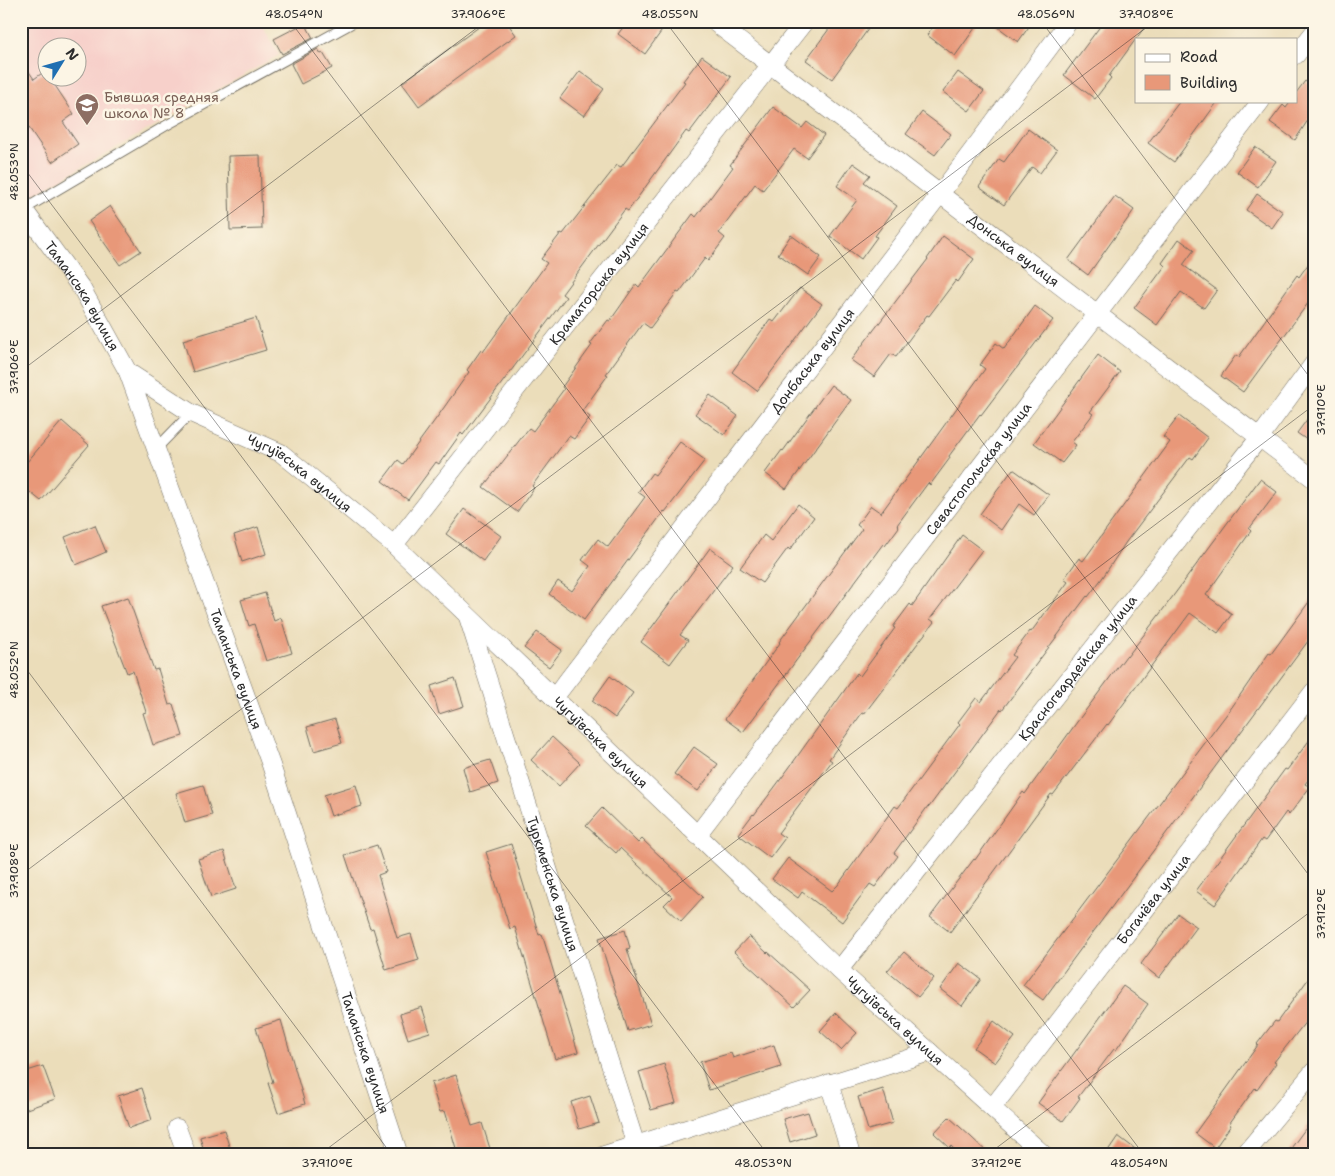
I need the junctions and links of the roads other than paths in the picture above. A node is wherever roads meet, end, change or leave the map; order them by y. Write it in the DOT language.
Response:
graph roads {
  1 [pos="356,21"];
  2 [pos="713,21"];
  3 [pos="805,21"];
  4 [pos="1069,21"];
  5 [pos="1314,32"];
  6 [pos="1298,52"];
  7 [pos="771,66"];
  8 [pos="1260,102"];
  9 [pos="940,194"];
  10 [pos="22,209"];
  11 [pos="1098,314"];
  12 [pos="1314,363"];
  13 [pos="128,372"];
  14 [pos="191,413"];
  15 [pos="1260,437"];
  16 [pos="156,449"];
  17 [pos="1314,479"];
  18 [pos="394,545"];
  19 [pos="467,614"];
  20 [pos="1314,691"];
  21 [pos="554,698"];
  22 [pos="697,835"];
  23 [pos="839,970"];
  24 [pos="930,1052"];
  25 [pos="1314,1071"];
  26 [pos="829,1083"];
  27 [pos="992,1108"];
  28 [pos="177,1128"];
  29 [pos="637,1150"];
  30 [pos="187,1155"];
  31 [pos="399,1155"];
  32 [pos="604,1155"];
  33 [pos="851,1155"];
  34 [pos="1044,1155"];
  35 [pos="1244,1155"];
  1 -- 10 [label="lane"];
  2 -- 7 [label="street, Донська вулиця"];
  3 -- 7 [label="street, Краматорська вулиця"];
  4 -- 9 [label="street, Донбаська вулиця"];
  5 -- 6 [label="street"];
  7 -- 9 [label="street, Донська вулиця"];
  7 -- 18 [label="street, Краматорська вулиця"];
  8 -- 11 [label="street, Севастопольская улица"];
  9 -- 11 [label="street, Донська вулиця"];
  9 -- 21 [label="street, Донбаська вулиця"];
  10 -- 13 [label="street, Таманська вулиця"];
  11 -- 15 [label="street, Донська вулиця"];
  11 -- 22 [label="street, Севастопольская улица"];
  12 -- 15 [label="street, Красногвардейская улица"];
  13 -- 14 [label="street, Чугуївська вулиця"];
  13 -- 16 [label="street, Таманська вулиця"];
  14 -- 16 [label="lane"];
  14 -- 18 [label="street, Чугуївська вулиця"];
  15 -- 17 [label="street, Донська вулиця"];
  15 -- 23 [label="street, Красногвардейская улица"];
  16 -- 31 [label="street, Таманська вулиця"];
  18 -- 19 [label="street, Чугуївська вулиця"];
  19 -- 21 [label="street, Чугуївська вулиця"];
  19 -- 29 [label="street, Туркменська вулиця"];
  20 -- 27 [label="street, Богачёва улица"];
  21 -- 22 [label="street, Чугуївська вулиця"];
  22 -- 23 [label="street, Чугуївська вулиця"];
  23 -- 24 [label="street, Чугуївська вулиця"];
  24 -- 26 [label="street"];
  24 -- 27 [label="street, Чугуївська вулиця"];
  25 -- 35 [label="street"];
  26 -- 29 [label="street"];
  26 -- 33 [label="street"];
  27 -- 34 [label="street, Чугуївська вулиця"];
  28 -- 30 [label="street"];
  29 -- 32 [label="street"];
}
